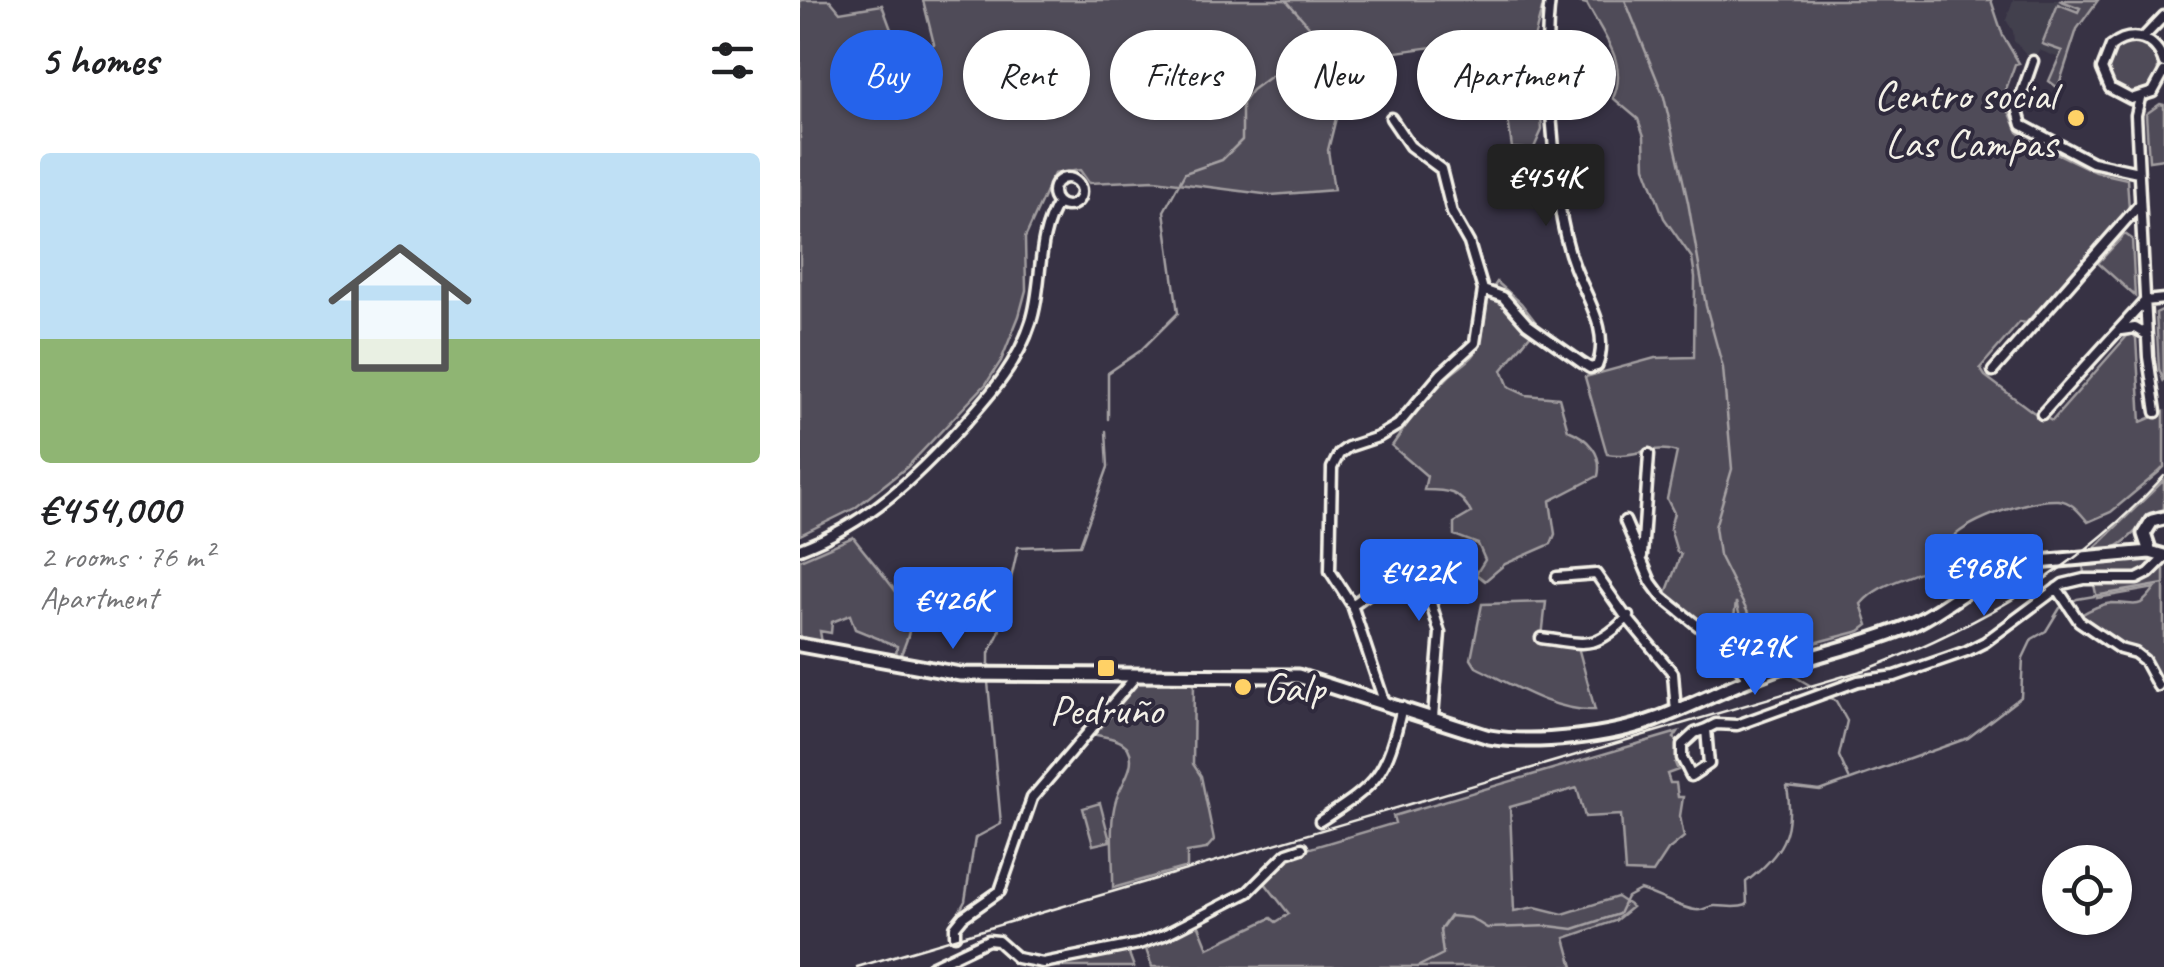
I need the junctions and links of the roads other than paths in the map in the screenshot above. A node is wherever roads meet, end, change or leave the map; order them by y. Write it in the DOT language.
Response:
graph roads {
  1 [pos="1550,0"];
  2 [pos="2164,16"];
  3 [pos="2142,38"];
  4 [pos="2163,55"];
  5 [pos="2033,61"];
  6 [pos="2164,72"];
  7 [pos="2135,99"];
  8 [pos="1392,120"];
  9 [pos="2138,172"];
  10 [pos="1058,203"];
  11 [pos="2140,204"];
  12 [pos="2118,229"];
  13 [pos="2142,235"];
  14 [pos="1484,290"];
  15 [pos="2164,299"];
  16 [pos="2144,301"];
  17 [pos="2117,332"];
  18 [pos="2146,335"];
  19 [pos="1993,371"];
  20 [pos="2156,412"];
  21 [pos="2042,414"];
  22 [pos="1648,454"];
  23 [pos="2164,518"];
  24 [pos="1625,522"];
  25 [pos="2144,534"];
  26 [pos="800,549"];
  27 [pos="2158,555"];
  28 [pos="2106,556"];
  29 [pos="2077,557"];
  30 [pos="1642,560"];
  31 [pos="1557,576"];
  32 [pos="2076,580"];
  33 [pos="2057,588"];
  34 [pos="1352,605"];
  35 [pos="1629,616"];
  36 [pos="1541,638"];
  37 [pos="800,645"];
  38 [pos="1137,675"];
  39 [pos="1748,678"];
  40 [pos="2162,685"];
  41 [pos="1384,701"];
  42 [pos="1402,707"];
  43 [pos="1676,712"];
  44 [pos="1432,718"];
  45 [pos="1706,729"];
  46 [pos="1320,821"];
  47 [pos="1302,848"];
  48 [pos="954,935"];
  49 [pos="954,946"];
  50 [pos="954,956"];
  51 [pos="932,967"];
  1 -- 14 [label="street"];
  2 -- 3 [label="street"];
  3 -- 4 [label="street"];
  3 -- 7 [label="street"];
  5 -- 9 [label="street"];
  6 -- 7 [label="street"];
  7 -- 9 [label="street"];
  8 -- 14 [label="street"];
  9 -- 11 [label="street"];
  10 -- 26 [label="street"];
  11 -- 12 [label="street"];
  11 -- 13 [label="street"];
  12 -- 13 [label="street"];
  12 -- 19 [label="street"];
  13 -- 16 [label="street"];
  14 -- 34 [label="street"];
  15 -- 16 [label="street"];
  16 -- 17 [label="street"];
  16 -- 18 [label="street"];
  17 -- 18 [label="street"];
  17 -- 21 [label="street"];
  18 -- 20 [label="street"];
  22 -- 30 [label="street"];
  23 -- 25 [label="street"];
  24 -- 30 [label="street"];
  25 -- 27 [label="street"];
  25 -- 28 [label="street"];
  27 -- 28 [label="street"];
  27 -- 32 [label="street"];
  28 -- 29 [label="street"];
  29 -- 32 [label="street"];
  29 -- 39 [label="street"];
  30 -- 39 [label="street"];
  31 -- 35 [label="street"];
  32 -- 33 [label="street"];
  33 -- 40 [label="street"];
  33 -- 45 [label="street"];
  34 -- 41 [label="street"];
  34 -- 44 [label="street"];
  35 -- 36 [label="street"];
  35 -- 43 [label="street"];
  37 -- 38 [label="street"];
  38 -- 41 [label="street"];
  38 -- 48 [label="street"];
  39 -- 43 [label="street"];
  41 -- 42 [label="street"];
  42 -- 44 [label="street"];
  42 -- 46 [label="street"];
  43 -- 44 [label="street"];
  45 -- 45 [label="street"];
  47 -- 50 [label="street"];
  49 -- 50 [label="street"];
  50 -- 51 [label="street"];
}
